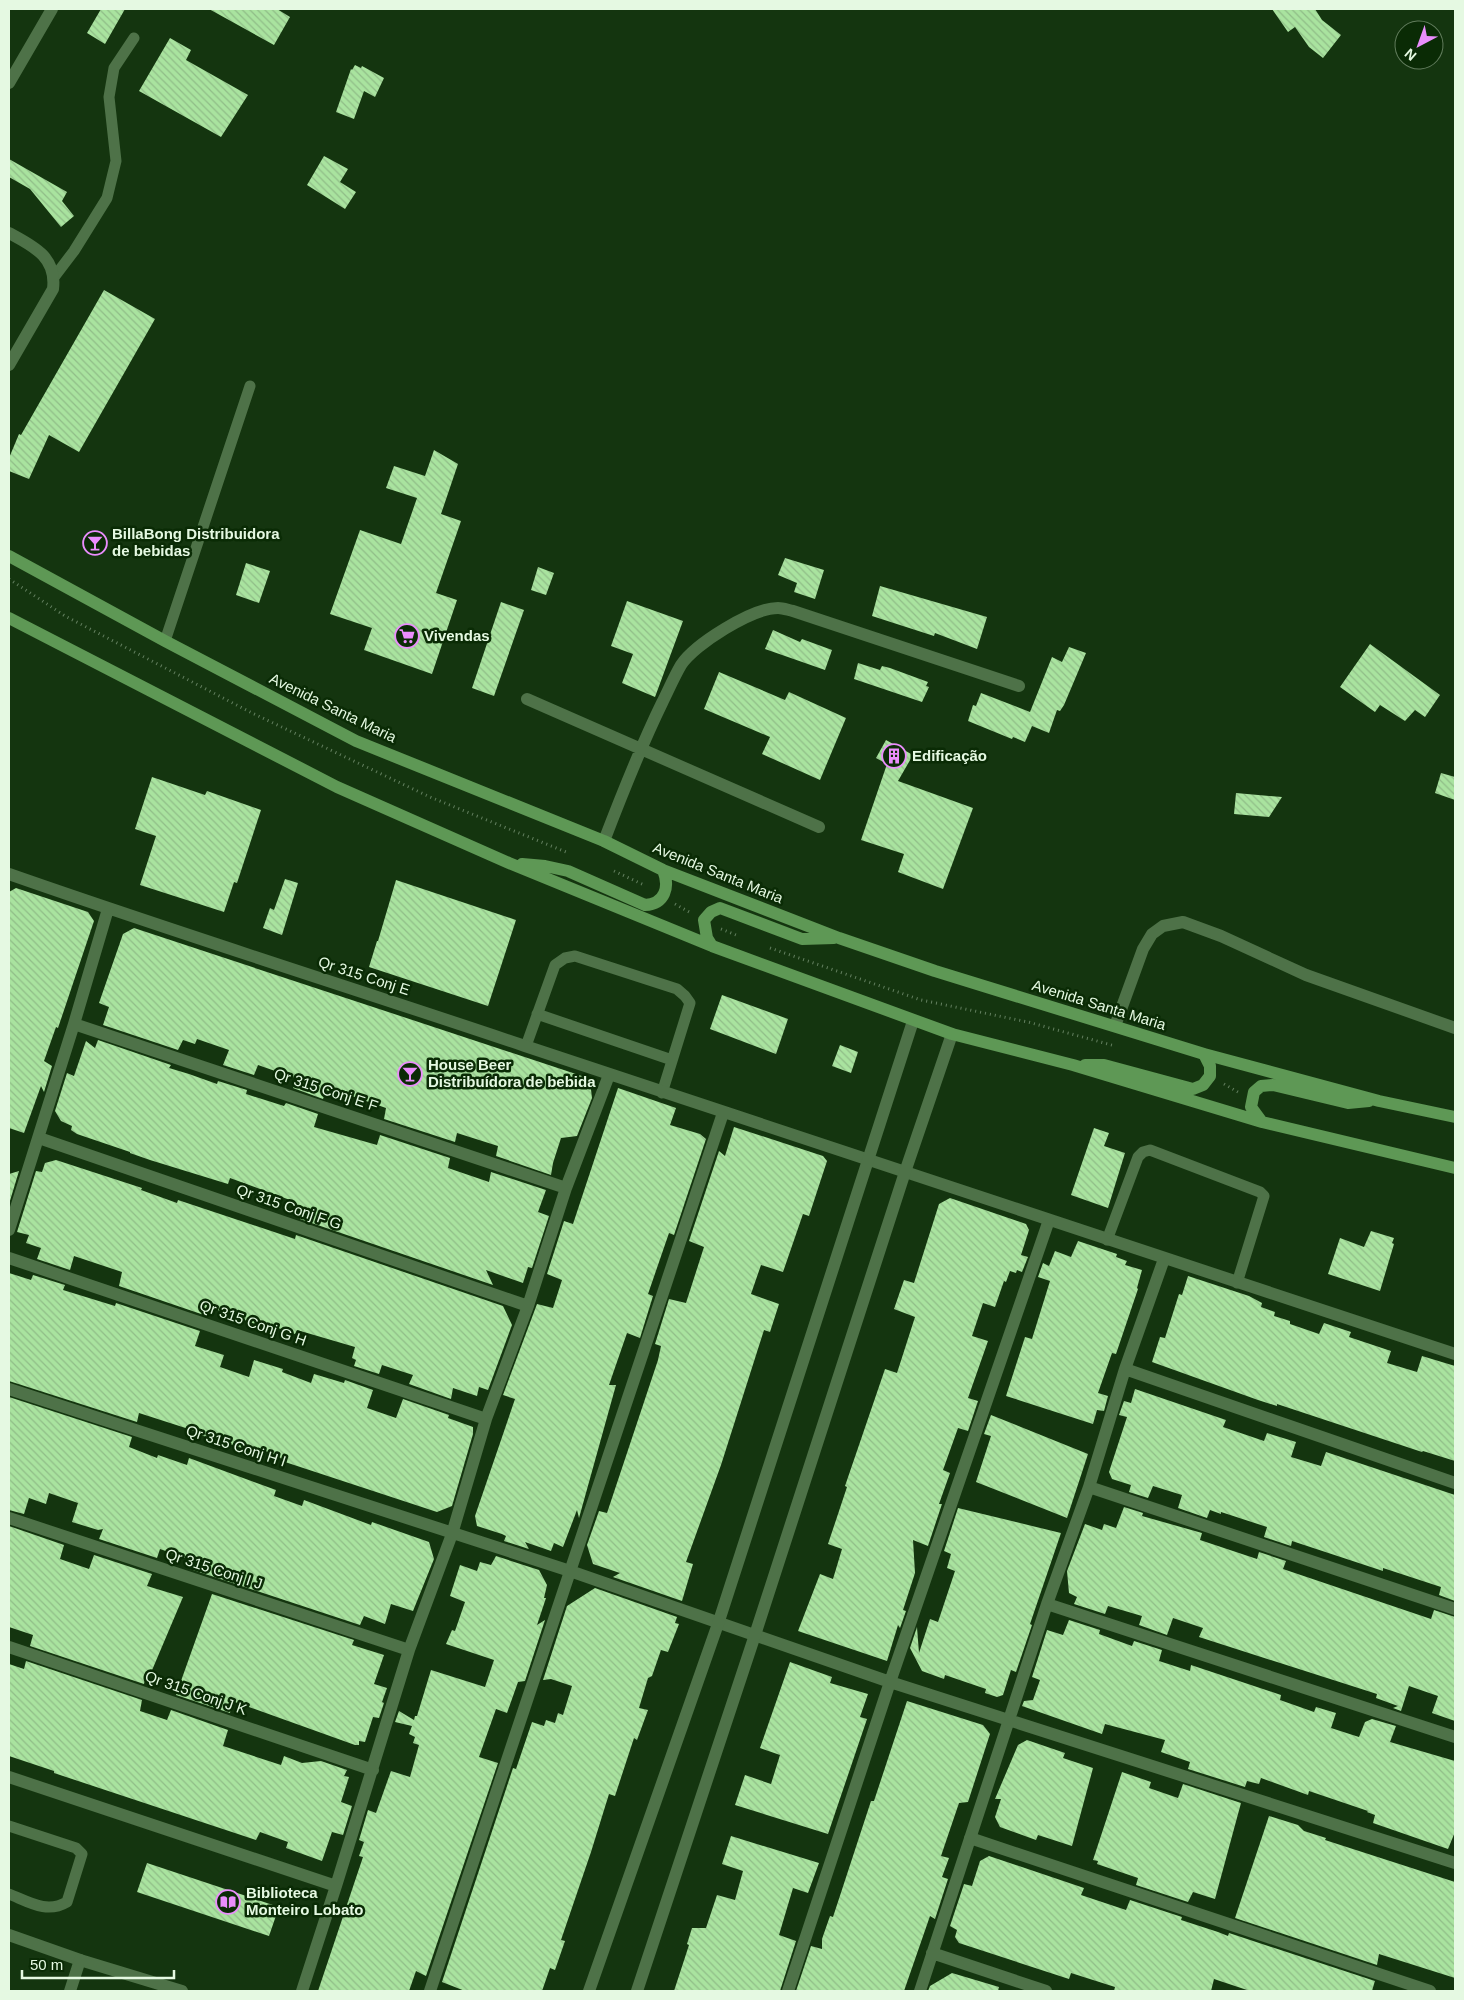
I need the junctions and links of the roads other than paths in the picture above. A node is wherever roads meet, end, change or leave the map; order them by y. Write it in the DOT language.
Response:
graph roads {
  1 [pos="52,9"];
  2 [pos="134,38"];
  3 [pos="9,82"];
  4 [pos="9,233"];
  5 [pos="55,276"];
  6 [pos="9,365"];
  7 [pos="250,386"];
  8 [pos="9,556"];
  9 [pos="9,618"];
  10 [pos="165,641"];
  11 [pos="1019,686"];
  12 [pos="527,700"];
  13 [pos="640,749"];
  14 [pos="819,827"];
  15 [pos="604,841"];
  16 [pos="509,863"];
  17 [pos="663,870"];
  18 [pos="9,874"];
  19 [pos="108,909"];
  20 [pos="839,938"];
  21 [pos="712,946"];
  22 [pos="537,1014"];
  23 [pos="913,1021"];
  24 [pos="74,1024"];
  25 [pos="1114,1026"];
  26 [pos="1455,1028"];
  27 [pos="952,1034"];
  28 [pos="526,1046"];
  29 [pos="1204,1054"];
  30 [pos="672,1060"];
  31 [pos="1072,1065"];
  32 [pos="609,1075"];
  33 [pos="662,1093"];
  34 [pos="1379,1101"];
  35 [pos="723,1113"];
  36 [pos="1455,1117"];
  37 [pos="1262,1122"];
  38 [pos="39,1138"];
  39 [pos="867,1159"];
  40 [pos="1455,1168"];
  41 [pos="905,1172"];
  42 [pos="566,1188"];
  43 [pos="1050,1220"];
  44 [pos="9,1230"];
  45 [pos="1107,1240"];
  46 [pos="9,1258"];
  47 [pos="1164,1259"];
  48 [pos="1237,1283"];
  49 [pos="528,1306"];
  50 [pos="1455,1354"];
  51 [pos="1125,1369"];
  52 [pos="9,1388"];
  53 [pos="486,1419"];
  54 [pos="1455,1483"];
  55 [pos="1089,1487"];
  56 [pos="9,1518"];
  57 [pos="452,1534"];
  58 [pos="570,1571"];
  59 [pos="1046,1604"];
  60 [pos="1455,1609"];
  61 [pos="719,1621"];
  62 [pos="755,1635"];
  63 [pos="9,1647"];
  64 [pos="409,1650"];
  65 [pos="890,1682"];
  66 [pos="1008,1720"];
  67 [pos="1455,1737"];
  68 [pos="373,1770"];
  69 [pos="9,1777"];
  70 [pos="9,1826"];
  71 [pos="970,1838"];
  72 [pos="1455,1863"];
  73 [pos="336,1886"];
  74 [pos="9,1894"];
  75 [pos="9,1935"];
  76 [pos="932,1953"];
  77 [pos="80,1960"];
  78 [pos="70,1991"];
  79 [pos="182,1991"];
  80 [pos="302,1991"];
  81 [pos="430,1991"];
  82 [pos="588,1991"];
  83 [pos="636,1991"];
  84 [pos="788,1991"];
  85 [pos="920,1991"];
  86 [pos="1046,1991"];
  87 [pos="1430,1991"];
  1 -- 3 [label="street"];
  2 -- 5 [label="lane"];
  4 -- 5 [label="street"];
  5 -- 6 [label="street"];
  7 -- 10 [label="lane"];
  8 -- 10 [label="main road, Avenida Santa Maria"];
  9 -- 16 [label="main road"];
  10 -- 15 [label="main road, Avenida Santa Maria"];
  11 -- 13 [label="street"];
  12 -- 13 [label="street"];
  13 -- 14 [label="street"];
  13 -- 15 [label="street"];
  15 -- 17 [label="main road, Avenida Santa Maria"];
  16 -- 17 [label="main road"];
  16 -- 21 [label="main road"];
  17 -- 20 [label="main road, Avenida Santa Maria"];
  18 -- 19 [label="street, Qr 315 Conj E"];
  19 -- 24 [label="street"];
  19 -- 28 [label="street, Qr 315 Conj E"];
  20 -- 21 [label="main road"];
  20 -- 25 [label="main road, Avenida Santa Maria"];
  21 -- 23 [label="main road"];
  22 -- 28 [label="lane"];
  22 -- 30 [label="lane"];
  22 -- 30 [label="lane"];
  23 -- 27 [label="main road"];
  23 -- 39 [label="street"];
  24 -- 38 [label="street"];
  24 -- 42 [label="street, Qr 315 Conj E F"];
  25 -- 26 [label="street"];
  25 -- 29 [label="main road, Avenida Santa Maria"];
  27 -- 31 [label="main road"];
  27 -- 41 [label="street"];
  28 -- 32 [label="street, Qr 315 Conj E"];
  29 -- 31 [label="main road"];
  29 -- 34 [label="main road, Avenida Santa Maria"];
  30 -- 33 [label="lane"];
  31 -- 37 [label="main road"];
  32 -- 33 [label="street, Qr 315 Conj E"];
  32 -- 42 [label="street"];
  33 -- 35 [label="street, Qr 315 Conj E"];
  34 -- 36 [label="main road, Avenida Santa Maria"];
  34 -- 37 [label="main road"];
  35 -- 39 [label="street, Qr 315 Conj E"];
  35 -- 58 [label="street"];
  37 -- 40 [label="main road"];
  38 -- 44 [label="street"];
  38 -- 49 [label="street, Qr 315 Conj F G"];
  39 -- 41 [label="street, Qr 315 Conj E"];
  39 -- 61 [label="street"];
  41 -- 43 [label="street, Qr 315 Conj E"];
  41 -- 62 [label="street"];
  42 -- 49 [label="street"];
  43 -- 45 [label="street, Qr 315 Conj E"];
  43 -- 65 [label="street"];
  45 -- 47 [label="street, Qr 315 Conj E"];
  45 -- 48 [label="lane"];
  46 -- 53 [label="street, Qr 315 Conj G H"];
  47 -- 48 [label="street, Qr 315 Conj E"];
  47 -- 51 [label="street"];
  48 -- 50 [label="street, Qr 315 Conj E"];
  49 -- 53 [label="street"];
  51 -- 54 [label="street"];
  51 -- 55 [label="street"];
  52 -- 57 [label="street, Qr 315 Conj H I"];
  53 -- 57 [label="street"];
  55 -- 59 [label="street"];
  55 -- 60 [label="street"];
  56 -- 64 [label="street, Qr 315 Conj I J"];
  57 -- 58 [label="street, Qr 315 Conj H I"];
  57 -- 64 [label="street"];
  58 -- 61 [label="street, Qr 315 Conj H I"];
  58 -- 81 [label="street"];
  59 -- 66 [label="street"];
  59 -- 67 [label="street"];
  61 -- 62 [label="street, Qr 315 Conj H I"];
  61 -- 82 [label="street"];
  62 -- 65 [label="street, Qr 315 Conj H I"];
  62 -- 83 [label="street"];
  63 -- 68 [label="street, Qr 315 Conj J K"];
  64 -- 68 [label="street"];
  65 -- 66 [label="street, Qr 315 Conj H I"];
  65 -- 84 [label="street"];
  66 -- 71 [label="street"];
  66 -- 72 [label="street, Qr 315 Conj H I"];
  68 -- 73 [label="street"];
  69 -- 73 [label="street"];
  70 -- 74 [label="lane"];
  71 -- 76 [label="street"];
  71 -- 87 [label="street"];
  73 -- 80 [label="street"];
  75 -- 77 [label="street"];
  76 -- 85 [label="street"];
  76 -- 86 [label="street"];
  77 -- 78 [label="street"];
  77 -- 79 [label="street"];
}
